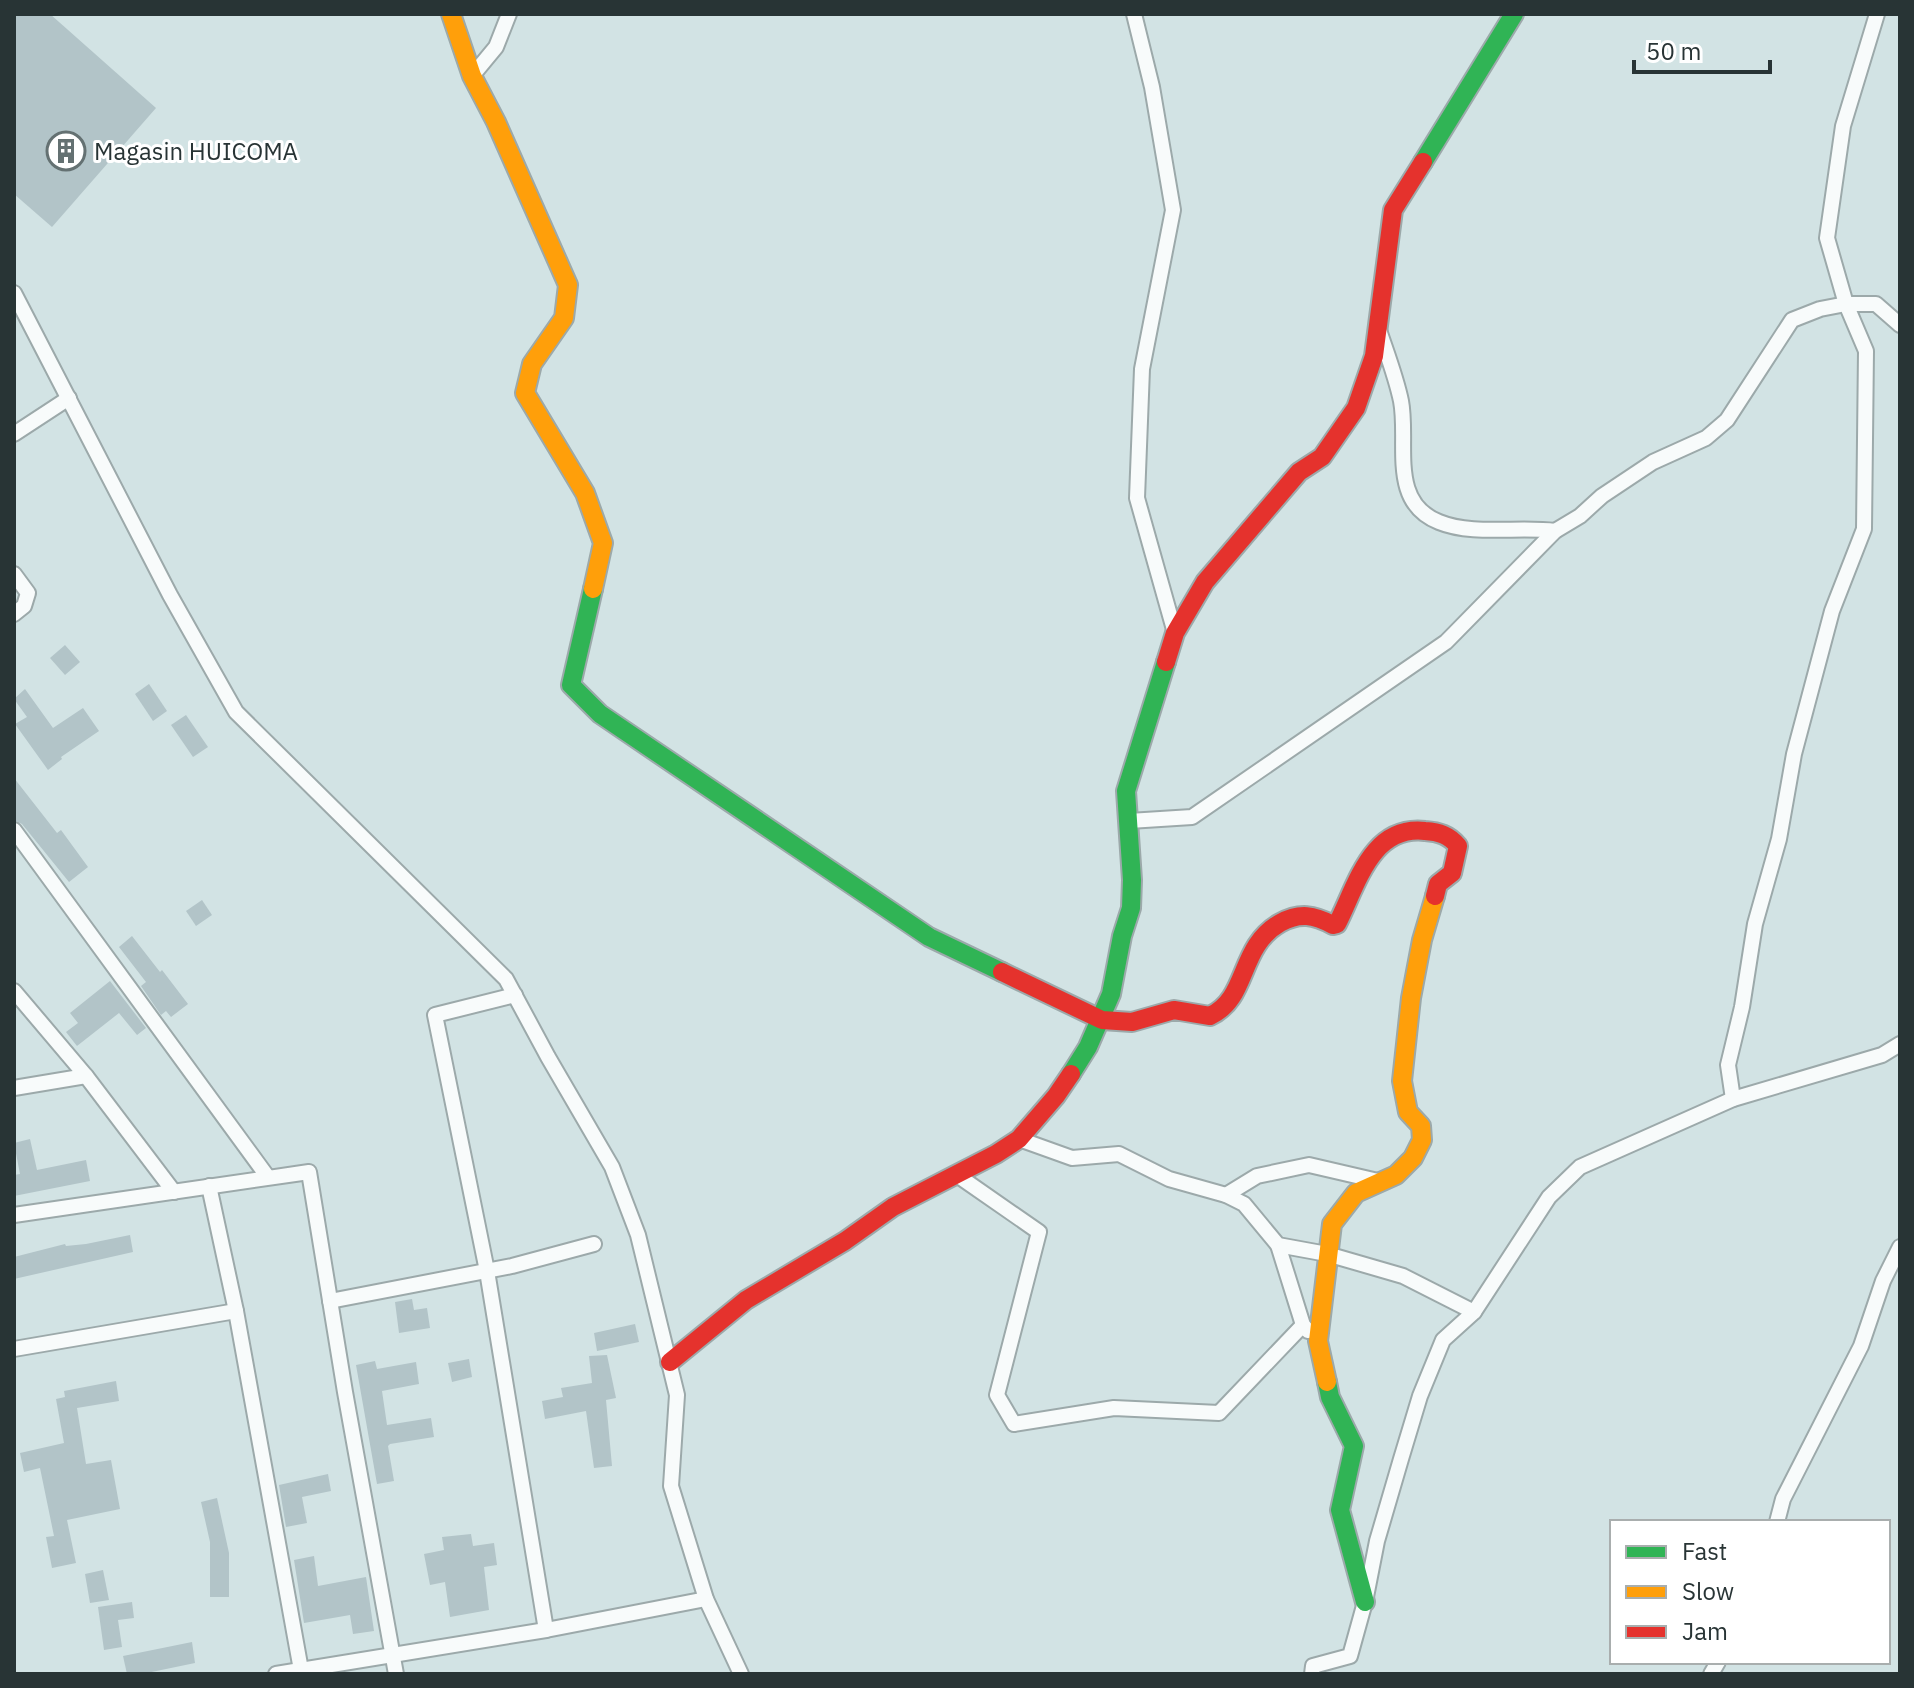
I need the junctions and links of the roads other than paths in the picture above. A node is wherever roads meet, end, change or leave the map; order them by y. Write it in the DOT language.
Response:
graph roads {
  1 [pos="451,14"];
  2 [pos="509,14"];
  3 [pos="1134,14"];
  4 [pos="1514,14"];
  5 [pos="1877,14"];
  6 [pos="472,76"];
  7 [pos="14,293"];
  8 [pos="1846,304"];
  9 [pos="1900,325"];
  10 [pos="1379,329"];
  11 [pos="69,398"];
  12 [pos="14,434"];
  13 [pos="1555,531"];
  14 [pos="14,574"];
  15 [pos="14,614"];
  16 [pos="1175,633"];
  17 [pos="1129,821"];
  18 [pos="14,830"];
  19 [pos="14,991"];
  20 [pos="515,995"];
  21 [pos="1102,1020"];
  22 [pos="1900,1044"];
  23 [pos="86,1076"];
  24 [pos="14,1088"];
  25 [pos="1733,1099"];
  26 [pos="1019,1139"];
  27 [pos="957,1175"];
  28 [pos="267,1176"];
  29 [pos="1378,1181"];
  30 [pos="209,1186"];
  31 [pos="174,1192"];
  32 [pos="1226,1195"];
  33 [pos="14,1215"];
  34 [pos="594,1244"];
  35 [pos="1278,1245"];
  36 [pos="1900,1247"];
  37 [pos="1327,1254"];
  38 [pos="487,1271"];
  39 [pos="330,1301"];
  40 [pos="236,1311"];
  41 [pos="1474,1312"];
  42 [pos="1303,1325"];
  43 [pos="1318,1341"];
  44 [pos="14,1349"];
  45 [pos="670,1362"];
  46 [pos="1778,1520"];
  47 [pos="706,1599"];
  48 [pos="1365,1602"];
  49 [pos="546,1630"];
  50 [pos="393,1657"];
  51 [pos="301,1670"];
  52 [pos="276,1674"];
  53 [pos="396,1674"];
  54 [pos="741,1674"];
  55 [pos="1312,1674"];
  1 -- 6 [label="street"];
  2 -- 6 [label="street"];
  3 -- 16 [label="street"];
  4 -- 10 [label="street"];
  5 -- 8 [label="street"];
  6 -- 21 [label="street"];
  7 -- 11 [label="street"];
  8 -- 9 [label="street"];
  8 -- 13 [label="street"];
  8 -- 25 [label="street"];
  10 -- 13 [label="street"];
  10 -- 16 [label="street"];
  11 -- 12 [label="street"];
  11 -- 20 [label="street"];
  13 -- 17 [label="street"];
  14 -- 15 [label="street"];
  16 -- 17 [label="street"];
  17 -- 21 [label="street"];
  18 -- 28 [label="street"];
  19 -- 23 [label="street"];
  20 -- 38 [label="street"];
  20 -- 45 [label="street"];
  21 -- 26 [label="street"];
  21 -- 29 [label="street"];
  22 -- 25 [label="street"];
  23 -- 24 [label="street"];
  23 -- 31 [label="street"];
  25 -- 41 [label="street"];
  26 -- 27 [label="street"];
  26 -- 32 [label="street"];
  27 -- 42 [label="street"];
  27 -- 45 [label="street"];
  28 -- 30 [label="street"];
  28 -- 39 [label="street"];
  29 -- 32 [label="street"];
  29 -- 37 [label="street"];
  30 -- 31 [label="street"];
  30 -- 40 [label="street"];
  31 -- 33 [label="street"];
  32 -- 35 [label="street"];
  34 -- 38 [label="street"];
  35 -- 37 [label="street"];
  35 -- 42 [label="street"];
  36 -- 46 [label="street"];
  37 -- 41 [label="street"];
  37 -- 43 [label="street"];
  38 -- 39 [label="street"];
  38 -- 49 [label="street"];
  39 -- 50 [label="street"];
  40 -- 44 [label="street"];
  40 -- 51 [label="street"];
  41 -- 48 [label="street"];
  42 -- 43 [label="street"];
  43 -- 48 [label="street"];
  45 -- 47 [label="street"];
  47 -- 49 [label="street"];
  47 -- 54 [label="street"];
  48 -- 55 [label="street"];
  49 -- 50 [label="street"];
  50 -- 51 [label="street"];
  50 -- 53 [label="street"];
  51 -- 52 [label="street"];
}
